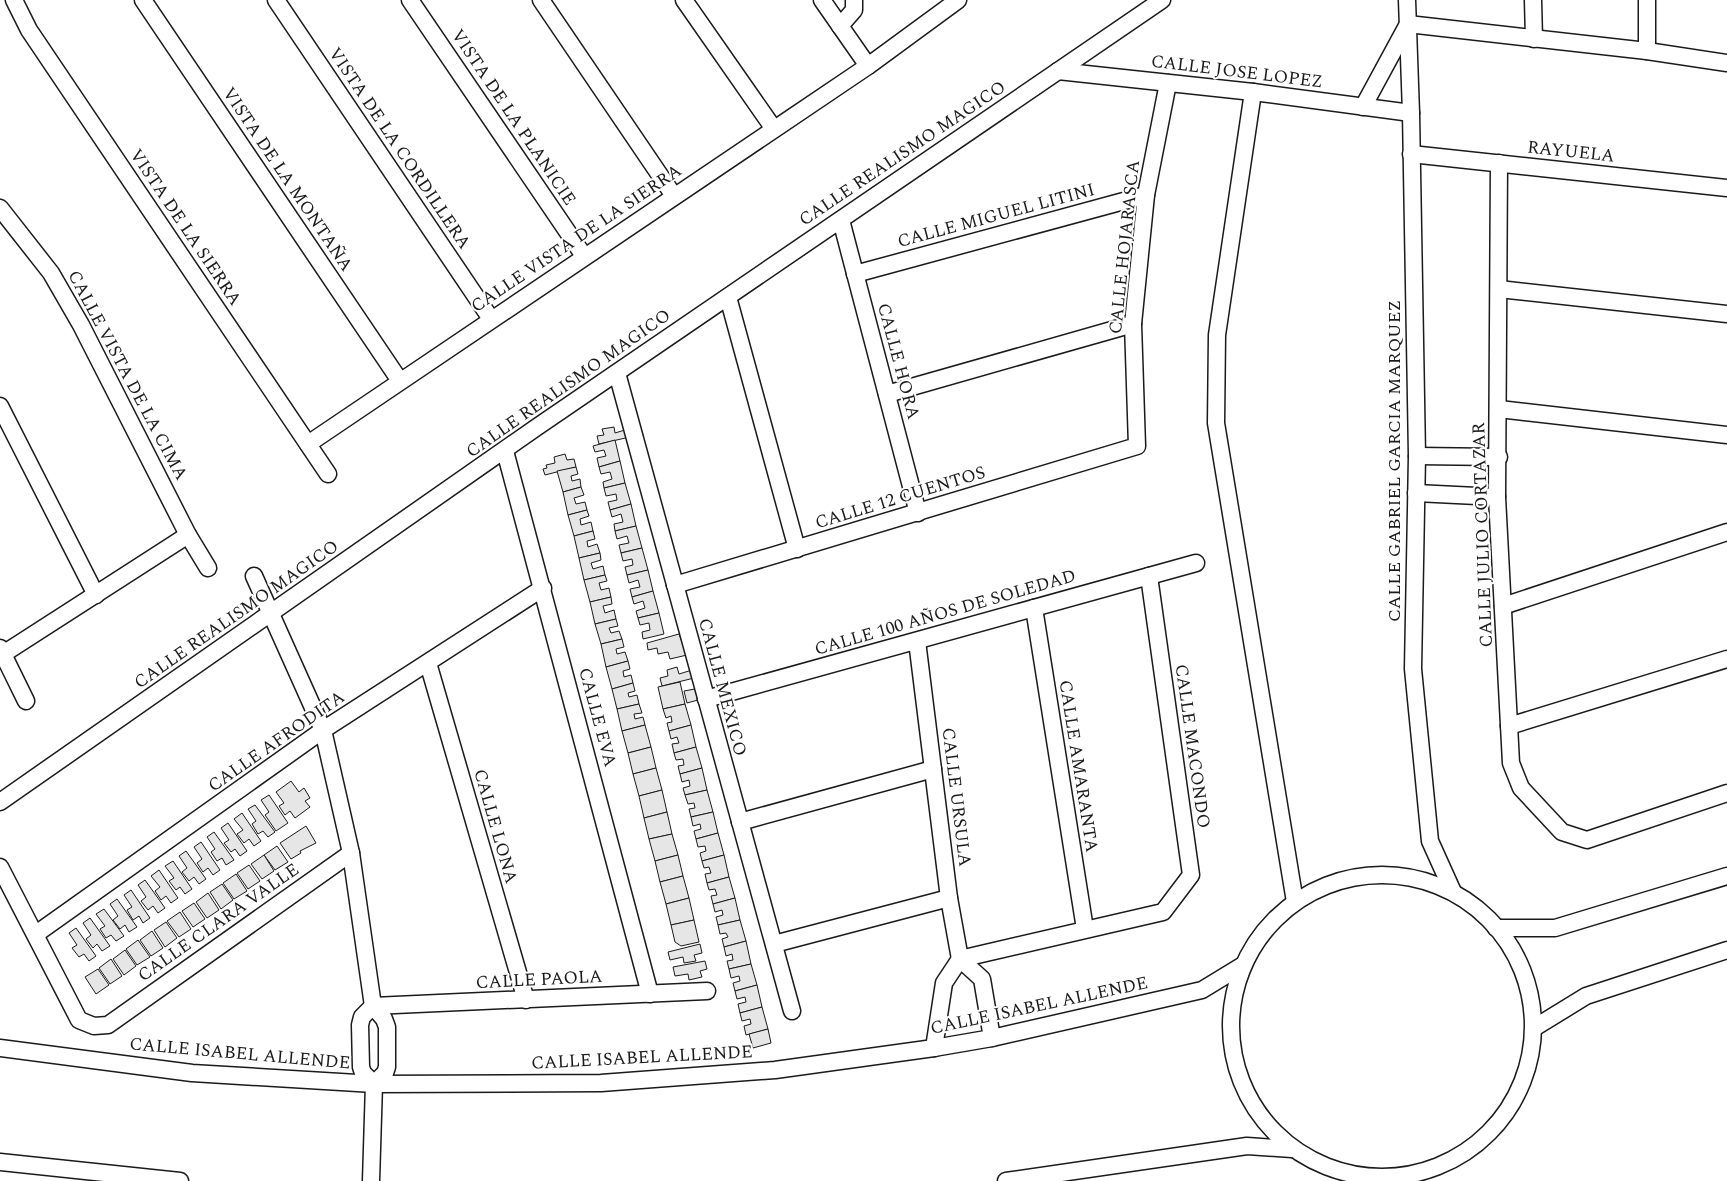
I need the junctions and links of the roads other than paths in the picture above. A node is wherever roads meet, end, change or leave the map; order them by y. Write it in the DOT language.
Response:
graph roads {
  1 [pos="14,0"];
  2 [pos="143,0"];
  3 [pos="276,0"];
  4 [pos="410,0"];
  5 [pos="541,0"];
  6 [pos="684,0"];
  7 [pos="822,0"];
  8 [pos="854,0"];
  9 [pos="958,0"];
  10 [pos="1162,0"];
  11 [pos="1407,0"];
  12 [pos="1533,0"];
  13 [pos="1647,0"];
  14 [pos="1408,24"];
  15 [pos="840,26"];
  16 [pos="1534,39"];
  17 [pos="1647,51"];
  18 [pos="1727,63"];
  19 [pos="868,66"];
  20 [pos="1058,71"];
  21 [pos="1168,83"];
  22 [pos="1253,92"];
  23 [pos="1363,107"];
  24 [pos="1411,113"];
  25 [pos="774,129"];
  26 [pos="1411,154"];
  27 [pos="1499,163"];
  28 [pos="1727,188"];
  29 [pos="1146,195"];
  30 [pos="674,196"];
  31 [pos="0,208"];
  32 [pos="841,220"];
  33 [pos="584,256"];
  34 [pos="855,274"];
  35 [pos="1499,289"];
  36 [pos="728,297"];
  37 [pos="1727,314"];
  38 [pos="491,319"];
  39 [pos="1133,324"];
  40 [pos="617,373"];
  41 [pos="400,381"];
  42 [pos="887,394"];
  43 [pos="0,406"];
  44 [pos="1499,409"];
  45 [pos="1727,435"];
  46 [pos="308,444"];
  47 [pos="1137,446"];
  48 [pos="506,451"];
  49 [pos="1417,456"];
  50 [pos="1498,457"];
  51 [pos="328,474"];
  52 [pos="1416,493"];
  53 [pos="1497,497"];
  54 [pos="918,513"];
  55 [pos="1727,532"];
  56 [pos="188,535"];
  57 [pos="797,549"];
  58 [pos="1196,563"];
  59 [pos="208,568"];
  60 [pos="254,576"];
  61 [pos="1149,576"];
  62 [pos="675,585"];
  63 [pos="544,588"];
  64 [pos="96,594"];
  65 [pos="1503,606"];
  66 [pos="1034,608"];
  67 [pos="271,614"];
  68 [pos="917,640"];
  69 [pos="2,651"];
  70 [pos="1727,659"];
  71 [pos="428,663"];
  72 [pos="706,699"];
  73 [pos="26,701"];
  74 [pos="1509,726"];
  75 [pos="323,730"];
  76 [pos="933,769"];
  77 [pos="1727,793"];
  78 [pos="0,802"];
  79 [pos="740,822"];
  80 [pos="351,853"];
  81 [pos="0,867"];
  82 [pos="1727,876"];
  83 [pos="1453,892"];
  84 [pos="949,898"];
  85 [pos="1295,902"];
  86 [pos="1496,928"];
  87 [pos="1085,930"];
  88 [pos="36,934"];
  89 [pos="774,944"];
  90 [pos="1727,950"];
  91 [pos="960,958"];
  92 [pos="1243,965"];
  93 [pos="707,991"];
  94 [pos="650,994"];
  95 [pos="526,1000"];
  96 [pos="373,1006"];
  97 [pos="792,1011"];
  98 [pos="1534,1028"];
  99 [pos="992,1038"];
  100 [pos="0,1048"];
  101 [pos="934,1048"];
  102 [pos="374,1084"];
  103 [pos="1292,1149"];
  104 [pos="0,1162"];
  105 [pos="180,1181"];
  106 [pos="371,1181"];
  107 [pos="1006,1181"];
  1 -- 46 [label="street, VISTA DE LA SIERRA"];
  2 -- 41 [label="street, VISTA DE LA MONTAÑA"];
  3 -- 38 [label="street, VISTA DE LA CORDILLERA"];
  4 -- 33 [label="street, VISTA DE LA PLANICIE"];
  5 -- 30 [label="street"];
  6 -- 25 [label="street"];
  7 -- 15 [label="street"];
  8 -- 15 [label="street"];
  9 -- 19 [label="street, CALLE VISTA DE LA SIERRA"];
  10 -- 20 [label="street, CALLE REALISMO MAGICO"];
  11 -- 14 [label="street, CALLE GABRIEL GARCIA MARQUEZ"];
  12 -- 16 [label="street"];
  13 -- 17 [label="street"];
  14 -- 16 [label="street"];
  14 -- 23 [label="street"];
  14 -- 24 [label="street, CALLE GABRIEL GARCIA MARQUEZ"];
  15 -- 19 [label="street"];
  16 -- 17 [label="street"];
  17 -- 18 [label="street"];
  19 -- 25 [label="street, CALLE VISTA DE LA SIERRA"];
  20 -- 21 [label="street, CALLE JOSE LOPEZ"];
  20 -- 32 [label="street, CALLE REALISMO MAGICO"];
  21 -- 22 [label="street, CALLE JOSE LOPEZ"];
  21 -- 29 [label="street, CALLE HOJARASCA"];
  22 -- 23 [label="street, CALLE JOSE LOPEZ"];
  22 -- 85 [label="street"];
  23 -- 24 [label="street, CALLE JOSE LOPEZ"];
  24 -- 26 [label="street, CALLE GABRIEL GARCIA MARQUEZ"];
  25 -- 30 [label="street, CALLE VISTA DE LA SIERRA"];
  26 -- 27 [label="street, RAYUELA"];
  26 -- 49 [label="street, CALLE GABRIEL GARCIA MARQUEZ"];
  27 -- 28 [label="street, RAYUELA"];
  27 -- 35 [label="street, CALLE JULIO CORTAZAR"];
  29 -- 34 [label="street, CALLE MIGUEL LITINI"];
  29 -- 39 [label="street, CALLE HOJARASCA"];
  30 -- 33 [label="street, CALLE VISTA DE LA SIERRA"];
  31 -- 56 [label="street, CALLE VISTA DE LA CIMA"];
  32 -- 34 [label="street, CALLE HORA"];
  32 -- 36 [label="street, CALLE REALISMO MAGICO"];
  33 -- 38 [label="street, CALLE VISTA DE LA SIERRA"];
  34 -- 42 [label="street, CALLE HORA"];
  35 -- 37 [label="street"];
  35 -- 44 [label="street, CALLE JULIO CORTAZAR"];
  36 -- 40 [label="street, CALLE REALISMO MAGICO"];
  36 -- 57 [label="street"];
  38 -- 41 [label="street, CALLE VISTA DE LA SIERRA"];
  39 -- 42 [label="street"];
  39 -- 47 [label="street, CALLE HOJARASCA"];
  40 -- 48 [label="street, CALLE REALISMO MAGICO"];
  40 -- 62 [label="street, CALLE MEXICO"];
  41 -- 46 [label="street, CALLE VISTA DE LA SIERRA"];
  42 -- 54 [label="street, CALLE HORA"];
  43 -- 64 [label="street"];
  44 -- 45 [label="street"];
  44 -- 50 [label="street, CALLE JULIO CORTAZAR"];
  46 -- 51 [label="street, VISTA DE LA SIERRA"];
  47 -- 54 [label="street, CALLE 12 CUENTOS"];
  48 -- 63 [label="street, CALLE EVA"];
  48 -- 67 [label="street, CALLE REALISMO MAGICO"];
  49 -- 50 [label="street"];
  49 -- 52 [label="street, CALLE GABRIEL GARCIA MARQUEZ"];
  50 -- 53 [label="street, CALLE JULIO CORTAZAR"];
  52 -- 53 [label="street"];
  52 -- 83 [label="street, CALLE GABRIEL GARCIA MARQUEZ"];
  53 -- 65 [label="street, CALLE JULIO CORTAZAR"];
  54 -- 57 [label="street, CALLE 12 CUENTOS"];
  55 -- 65 [label="street"];
  56 -- 59 [label="street, CALLE VISTA DE LA CIMA"];
  56 -- 64 [label="street"];
  57 -- 62 [label="street, CALLE 12 CUENTOS"];
  58 -- 61 [label="street, CALLE 100 AÑOS DE SOLEDAD"];
  60 -- 67 [label="street"];
  61 -- 66 [label="street, CALLE 100 AÑOS DE SOLEDAD"];
  61 -- 87 [label="street, CALLE MACONDO"];
  62 -- 72 [label="street, CALLE MEXICO"];
  63 -- 71 [label="street, CALLE AFRODITA"];
  63 -- 94 [label="street, CALLE EVA"];
  64 -- 69 [label="street"];
  65 -- 74 [label="street, CALLE JULIO CORTAZAR"];
  66 -- 68 [label="street, CALLE 100 AÑOS DE SOLEDAD"];
  66 -- 87 [label="street, CALLE AMARANTA"];
  67 -- 75 [label="street"];
  67 -- 78 [label="street, CALLE REALISMO MAGICO"];
  68 -- 72 [label="street, CALLE 100 AÑOS DE SOLEDAD"];
  68 -- 76 [label="street, CALLE URSULA"];
  69 -- 73 [label="street"];
  70 -- 74 [label="street"];
  71 -- 75 [label="street, CALLE AFRODITA"];
  71 -- 95 [label="street, CALLE LONA"];
  72 -- 79 [label="street, CALLE MEXICO"];
  74 -- 77 [label="street, CALLE JULIO CORTAZAR"];
  75 -- 80 [label="street"];
  75 -- 88 [label="street, CALLE AFRODITA"];
  76 -- 79 [label="street"];
  76 -- 84 [label="street, CALLE URSULA"];
  79 -- 89 [label="street, CALLE MEXICO"];
  80 -- 88 [label="street, CALLE CLARA VALLE"];
  80 -- 96 [label="street"];
  81 -- 88 [label="street"];
  82 -- 86 [label="street"];
  83 -- 85 [label="street"];
  83 -- 86 [label="street"];
  84 -- 89 [label="street"];
  84 -- 91 [label="street, CALLE URSULA"];
  85 -- 92 [label="street"];
  86 -- 98 [label="street"];
  87 -- 91 [label="street"];
  89 -- 97 [label="street, CALLE MEXICO"];
  90 -- 98 [label="street"];
  91 -- 99 [label="street"];
  91 -- 101 [label="street"];
  92 -- 99 [label="street, CALLE ISABEL ALLENDE"];
  92 -- 103 [label="street"];
  93 -- 94 [label="street, CALLE PAOLA"];
  94 -- 95 [label="street, CALLE PAOLA"];
  95 -- 96 [label="street, CALLE PAOLA"];
  96 -- 102 [label="street"];
  96 -- 102 [label="street"];
  98 -- 103 [label="street"];
  99 -- 101 [label="street, CALLE ISABEL ALLENDE"];
  100 -- 102 [label="street, CALLE ISABEL ALLENDE"];
  101 -- 102 [label="street, CALLE ISABEL ALLENDE"];
  102 -- 106 [label="street"];
  103 -- 107 [label="street"];
  104 -- 105 [label="street"];
}
